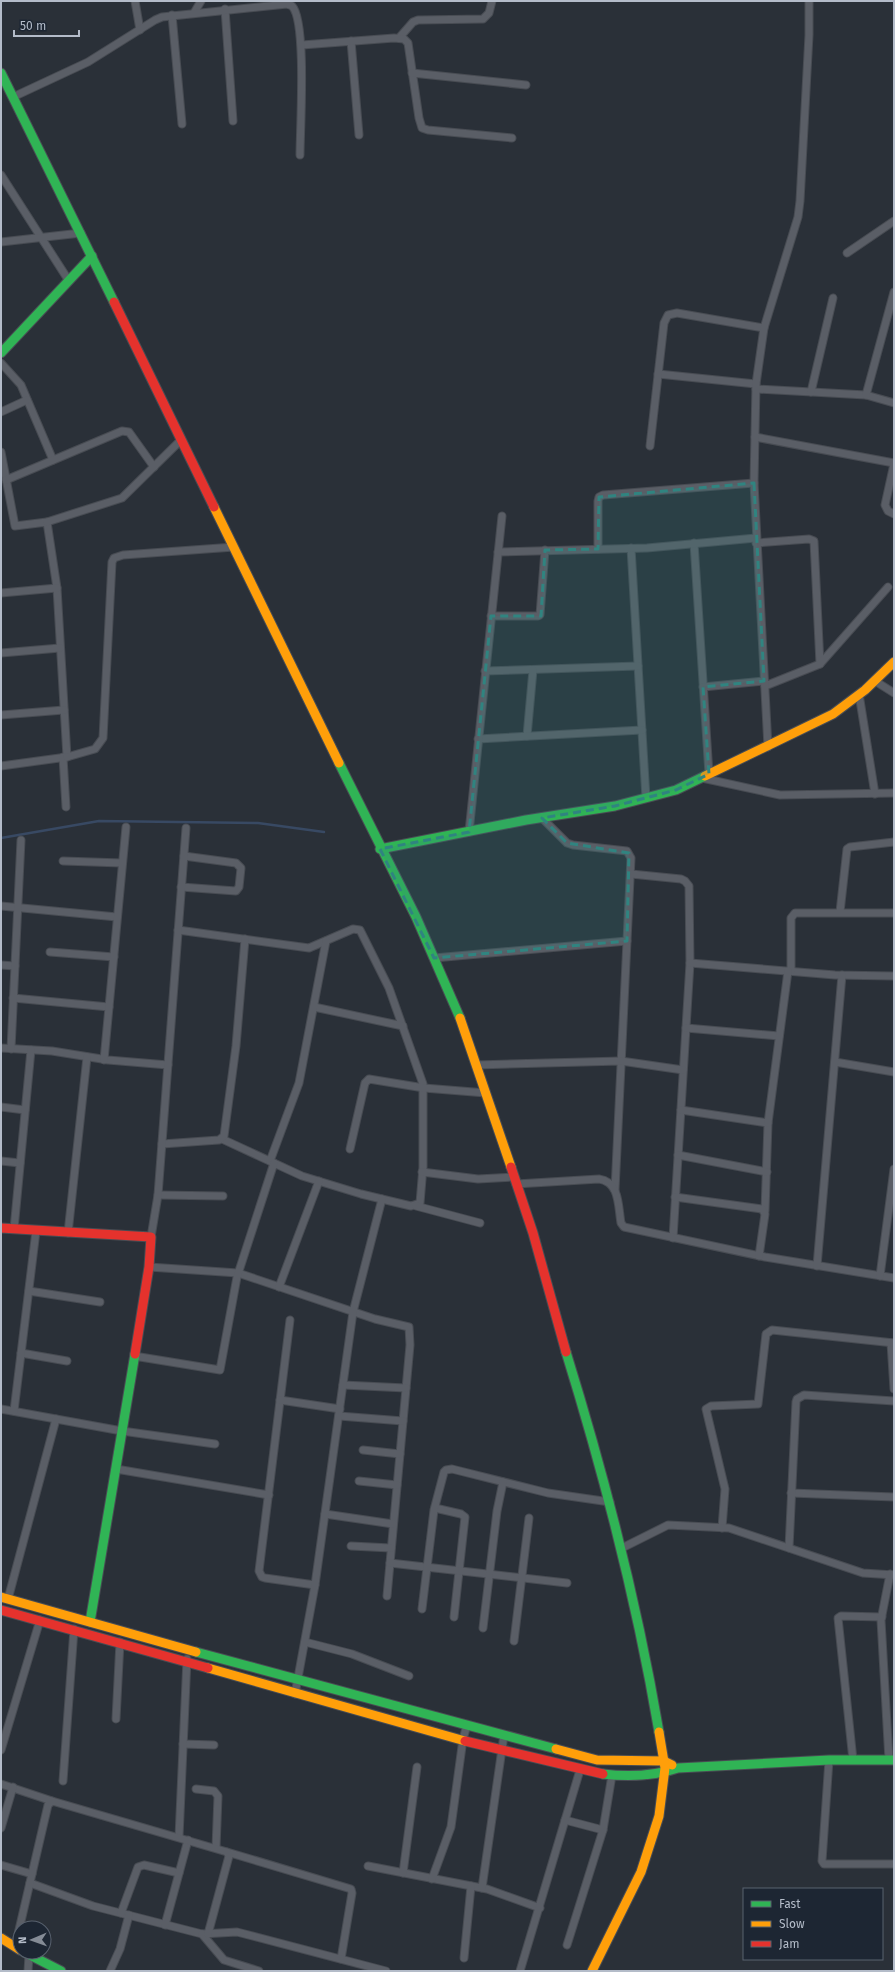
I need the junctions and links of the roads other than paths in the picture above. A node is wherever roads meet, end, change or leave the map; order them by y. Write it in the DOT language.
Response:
graph roads {
  1 [pos="135,1"];
  2 [pos="201,1"];
  3 [pos="492,1"];
  4 [pos="809,1"];
  5 [pos="225,9"];
  6 [pos="194,13"];
  7 [pos="172,15"];
  8 [pos="140,30"];
  9 [pos="399,38"];
  10 [pos="351,41"];
  11 [pos="302,45"];
  12 [pos="1,73"];
  13 [pos="412,73"];
  14 [pos="526,85"];
  15 [pos="13,97"];
  16 [pos="233,121"];
  17 [pos="182,124"];
  18 [pos="359,135"];
  19 [pos="512,138"];
  20 [pos="300,155"];
  21 [pos="1,175"];
  22 [pos="894,221"];
  23 [pos="81,233"];
  24 [pos="42,237"];
  25 [pos="1,242"];
  26 [pos="847,252"];
  27 [pos="92,256"];
  28 [pos="69,280"];
  29 [pos="894,292"];
  30 [pos="833,298"];
  31 [pos="764,328"];
  32 [pos="1,353"];
  33 [pos="1,363"];
  34 [pos="658,374"];
  35 [pos="756,387"];
  36 [pos="811,392"];
  37 [pos="866,395"];
  38 [pos="27,400"];
  39 [pos="894,403"];
  40 [pos="1,412"];
  41 [pos="755,437"];
  42 [pos="181,440"];
  43 [pos="650,446"];
  44 [pos="1,452"];
  45 [pos="53,460"];
  46 [pos="894,464"];
  47 [pos="154,467"];
  48 [pos="3,470"];
  49 [pos="6,480"];
  50 [pos="754,483"];
  51 [pos="894,514"];
  52 [pos="502,516"];
  53 [pos="47,522"];
  54 [pos="756,540"];
  55 [pos="694,543"];
  56 [pos="234,547"];
  57 [pos="631,548"];
  58 [pos="598,549"];
  59 [pos="545,550"];
  60 [pos="498,552"];
  61 [pos="888,587"];
  62 [pos="57,588"];
  63 [pos="1,593"];
  64 [pos="491,616"];
  65 [pos="60,648"];
  66 [pos="1,653"];
  67 [pos="894,662"];
  68 [pos="820,664"];
  69 [pos="638,666"];
  70 [pos="533,670"];
  71 [pos="485,672"];
  72 [pos="875,681"];
  73 [pos="764,684"];
  74 [pos="703,687"];
  75 [pos="894,693"];
  76 [pos="859,694"];
  77 [pos="64,710"];
  78 [pos="1,715"];
  79 [pos="642,730"];
  80 [pos="527,736"];
  81 [pos="478,739"];
  82 [pos="768,747"];
  83 [pos="65,757"];
  84 [pos="1,766"];
  85 [pos="706,776"];
  86 [pos="894,793"];
  87 [pos="875,794"];
  88 [pos="646,798"];
  89 [pos="66,807"];
  90 [pos="542,818"];
  91 [pos="126,827"];
  92 [pos="186,828"];
  93 [pos="469,832"];
  94 [pos="21,840"];
  95 [pos="894,842"];
  96 [pos="380,849"];
  97 [pos="184,856"];
  98 [pos="63,861"];
  99 [pos="122,863"];
  100 [pos="631,874"];
  101 [pos="182,887"];
  102 [pos="1,906"];
  103 [pos="18,908"];
  104 [pos="840,912"];
  105 [pos="894,913"];
  106 [pos="117,917"];
  107 [pos="178,930"];
  108 [pos="245,939"];
  109 [pos="326,941"];
  110 [pos="627,941"];
  111 [pos="50,952"];
  112 [pos="114,957"];
  113 [pos="434,958"];
  114 [pos="690,963"];
  115 [pos="1,965"];
  116 [pos="15,966"];
  117 [pos="789,971"];
  118 [pos="842,975"];
  119 [pos="894,976"];
  120 [pos="13,998"];
  121 [pos="314,1007"];
  122 [pos="109,1008"];
  123 [pos="403,1026"];
  124 [pos="686,1028"];
  125 [pos="779,1036"];
  126 [pos="1,1048"];
  127 [pos="11,1048"];
  128 [pos="31,1050"];
  129 [pos="87,1057"];
  130 [pos="104,1060"];
  131 [pos="621,1061"];
  132 [pos="835,1062"];
  133 [pos="168,1065"];
  134 [pos="476,1065"];
  135 [pos="683,1070"];
  136 [pos="894,1072"];
  137 [pos="424,1088"];
  138 [pos="486,1093"];
  139 [pos="1,1107"];
  140 [pos="25,1110"];
  141 [pos="681,1110"];
  142 [pos="768,1123"];
  143 [pos="222,1138"];
  144 [pos="162,1144"];
  145 [pos="350,1149"];
  146 [pos="678,1155"];
  147 [pos="1,1161"];
  148 [pos="272,1162"];
  149 [pos="20,1163"];
  150 [pos="894,1169"];
  151 [pos="422,1172"];
  152 [pos="767,1172"];
  153 [pos="319,1181"];
  154 [pos="515,1181"];
  155 [pos="615,1190"];
  156 [pos="158,1195"];
  157 [pos="223,1196"];
  158 [pos="675,1197"];
  159 [pos="382,1199"];
  160 [pos="416,1206"];
  161 [pos="765,1211"];
  162 [pos="480,1222"];
  163 [pos="1,1228"];
  164 [pos="14,1229"];
  165 [pos="68,1233"];
  166 [pos="35,1237"];
  167 [pos="673,1238"];
  168 [pos="151,1240"];
  169 [pos="759,1256"];
  170 [pos="817,1266"];
  171 [pos="149,1267"];
  172 [pos="237,1275"];
  173 [pos="880,1276"];
  174 [pos="894,1278"];
  175 [pos="279,1287"];
  176 [pos="29,1291"];
  177 [pos="100,1302"];
  178 [pos="353,1316"];
  179 [pos="290,1320"];
  180 [pos="893,1343"];
  181 [pos="21,1353"];
  182 [pos="134,1356"];
  183 [pos="67,1360"];
  184 [pos="343,1385"];
  185 [pos="406,1388"];
  186 [pos="894,1389"];
  187 [pos="280,1400"];
  188 [pos="894,1400"];
  189 [pos="1,1409"];
  190 [pos="14,1411"];
  191 [pos="339,1413"];
  192 [pos="56,1419"];
  193 [pos="403,1421"];
  194 [pos="122,1431"];
  195 [pos="215,1444"];
  196 [pos="363,1450"];
  197 [pos="400,1454"];
  198 [pos="116,1469"];
  199 [pos="359,1481"];
  200 [pos="503,1482"];
  201 [pos="397,1485"];
  202 [pos="791,1493"];
  203 [pos="269,1495"];
  204 [pos="894,1497"];
  205 [pos="610,1502"];
  206 [pos="435,1508"];
  207 [pos="325,1514"];
  208 [pos="529,1518"];
  209 [pos="394,1524"];
  210 [pos="722,1528"];
  211 [pos="351,1546"];
  212 [pos="391,1548"];
  213 [pos="622,1548"];
  214 [pos="789,1548"];
  215 [pos="390,1563"];
  216 [pos="427,1567"];
  217 [pos="458,1571"];
  218 [pos="490,1574"];
  219 [pos="892,1574"];
  220 [pos="522,1578"];
  221 [pos="567,1583"];
  222 [pos="316,1585"];
  223 [pos="387,1596"];
  224 [pos="4,1598"];
  225 [pos="422,1609"];
  226 [pos="1,1610"];
  227 [pos="454,1617"];
  228 [pos="882,1617"];
  229 [pos="40,1620"];
  230 [pos="90,1622"];
  231 [pos="483,1628"];
  232 [pos="74,1629"];
  233 [pos="514,1641"];
  234 [pos="120,1642"];
  235 [pos="305,1642"];
  236 [pos="188,1650"];
  237 [pos="186,1662"];
  238 [pos="409,1676"];
  239 [pos="298,1680"];
  240 [pos="295,1694"];
  241 [pos="116,1719"];
  242 [pos="467,1725"];
  243 [pos="4,1730"];
  244 [pos="504,1735"];
  245 [pos="463,1739"];
  246 [pos="183,1744"];
  247 [pos="214,1745"];
  248 [pos="540,1745"];
  249 [pos="1,1750"];
  250 [pos="502,1750"];
  251 [pos="536,1758"];
  252 [pos="829,1760"];
  253 [pos="853,1760"];
  254 [pos="891,1760"];
  255 [pos="664,1761"];
  256 [pos="417,1767"];
  257 [pos="678,1768"];
  258 [pos="580,1770"];
  259 [pos="665,1773"];
  260 [pos="612,1775"];
  261 [pos="63,1781"];
  262 [pos="1,1784"];
  263 [pos="13,1787"];
  264 [pos="196,1790"];
  265 [pos="52,1801"];
  266 [pos="565,1820"];
  267 [pos="1,1828"];
  268 [pos="603,1830"];
  269 [pos="179,1837"];
  270 [pos="188,1840"];
  271 [pos="216,1848"];
  272 [pos="227,1852"];
  273 [pos="894,1864"];
  274 [pos="1,1865"];
  275 [pos="368,1866"];
  276 [pos="179,1873"];
  277 [pos="402,1873"];
  278 [pos="32,1874"];
  279 [pos="432,1879"];
  280 [pos="30,1883"];
  281 [pos="471,1886"];
  282 [pos="482,1888"];
  283 [pos="540,1908"];
  284 [pos="121,1913"];
  285 [pos="129,1915"];
  286 [pos="23,1920"];
  287 [pos="165,1925"];
  288 [pos="205,1934"];
  289 [pos="1,1938"];
  290 [pos="12,1944"];
  291 [pos="567,1945"];
  292 [pos="464,1958"];
  293 [pos="27,1960"];
  294 [pos="40,1960"];
  295 [pos="341,1960"];
  296 [pos="28,1971"];
  297 [pos="61,1971"];
  298 [pos="110,1971"];
  299 [pos="259,1971"];
  300 [pos="386,1971"];
  301 [pos="520,1971"];
  302 [pos="592,1971"];
  1 -- 8 [label="street"];
  2 -- 6 [label="street"];
  3 -- 9 [label="street"];
  4 -- 31 [label="street"];
  5 -- 6 [label="street"];
  5 -- 11 [label="street"];
  5 -- 16 [label="street"];
  6 -- 7 [label="street"];
  7 -- 8 [label="street"];
  7 -- 17 [label="street"];
  8 -- 15 [label="street"];
  9 -- 10 [label="street"];
  9 -- 13 [label="street"];
  10 -- 11 [label="street"];
  10 -- 18 [label="street"];
  11 -- 20 [label="street"];
  12 -- 15 [label="main road"];
  13 -- 14 [label="street"];
  13 -- 19 [label="street"];
  15 -- 23 [label="main road"];
  21 -- 24 [label="street"];
  22 -- 26 [label="street"];
  23 -- 24 [label="street"];
  23 -- 27 [label="main road"];
  24 -- 25 [label="street"];
  24 -- 28 [label="street"];
  27 -- 28 [label="main road"];
  27 -- 42 [label="main road"];
  28 -- 32 [label="main road"];
  29 -- 37 [label="street"];
  30 -- 36 [label="street"];
  31 -- 34 [label="street"];
  31 -- 35 [label="street"];
  33 -- 38 [label="street"];
  34 -- 35 [label="street"];
  34 -- 43 [label="street"];
  35 -- 36 [label="street"];
  35 -- 41 [label="street"];
  36 -- 37 [label="street"];
  37 -- 39 [label="street"];
  38 -- 40 [label="street"];
  38 -- 45 [label="street"];
  41 -- 46 [label="street"];
  41 -- 50 [label="street"];
  42 -- 47 [label="street"];
  42 -- 56 [label="main road"];
  44 -- 48 [label="street"];
  45 -- 47 [label="street"];
  45 -- 49 [label="street"];
  46 -- 51 [label="street"];
  47 -- 53 [label="street"];
  48 -- 49 [label="street"];
  49 -- 53 [label="street"];
  50 -- 54 [label="street"];
  50 -- 58 [label="street"];
  52 -- 60 [label="street"];
  53 -- 62 [label="street"];
  54 -- 55 [label="street"];
  54 -- 68 [label="street"];
  54 -- 73 [label="street"];
  55 -- 57 [label="street"];
  55 -- 74 [label="street"];
  56 -- 83 [label="street"];
  56 -- 96 [label="main road"];
  57 -- 58 [label="street"];
  57 -- 69 [label="street"];
  58 -- 59 [label="street"];
  59 -- 60 [label="street"];
  59 -- 64 [label="street"];
  60 -- 64 [label="street"];
  61 -- 68 [label="street"];
  62 -- 63 [label="street"];
  62 -- 65 [label="street"];
  64 -- 71 [label="street"];
  65 -- 66 [label="street"];
  65 -- 77 [label="street"];
  67 -- 72 [label="main road"];
  68 -- 73 [label="street"];
  69 -- 70 [label="street"];
  69 -- 79 [label="street"];
  70 -- 71 [label="street"];
  70 -- 80 [label="street"];
  71 -- 81 [label="street"];
  72 -- 75 [label="street"];
  72 -- 76 [label="main road"];
  73 -- 74 [label="street"];
  73 -- 82 [label="street"];
  74 -- 85 [label="street"];
  76 -- 82 [label="main road"];
  76 -- 87 [label="street"];
  77 -- 78 [label="street"];
  77 -- 83 [label="street"];
  79 -- 80 [label="street"];
  79 -- 88 [label="street"];
  80 -- 81 [label="street"];
  81 -- 93 [label="street"];
  82 -- 85 [label="main road"];
  83 -- 84 [label="street"];
  83 -- 89 [label="street"];
  85 -- 87 [label="street"];
  85 -- 88 [label="main road"];
  86 -- 87 [label="street"];
  88 -- 90 [label="main road"];
  90 -- 93 [label="main road"];
  90 -- 100 [label="street"];
  91 -- 99 [label="street"];
  92 -- 97 [label="street"];
  93 -- 96 [label="main road"];
  94 -- 103 [label="street"];
  95 -- 104 [label="street"];
  96 -- 113 [label="main road"];
  97 -- 101 [label="street"];
  97 -- 101 [label="street"];
  98 -- 99 [label="street"];
  99 -- 106 [label="street"];
  100 -- 110 [label="street"];
  100 -- 114 [label="street"];
  101 -- 107 [label="street"];
  102 -- 103 [label="street"];
  103 -- 106 [label="street"];
  103 -- 116 [label="street"];
  104 -- 105 [label="street"];
  104 -- 117 [label="street"];
  106 -- 112 [label="street"];
  107 -- 108 [label="street"];
  107 -- 133 [label="street"];
  108 -- 109 [label="street"];
  108 -- 143 [label="street"];
  109 -- 121 [label="street"];
  109 -- 123 [label="street"];
  110 -- 113 [label="street"];
  110 -- 131 [label="street"];
  111 -- 112 [label="street"];
  112 -- 122 [label="street"];
  113 -- 134 [label="main road"];
  114 -- 117 [label="street"];
  114 -- 124 [label="street"];
  115 -- 116 [label="street"];
  116 -- 120 [label="street"];
  117 -- 118 [label="street"];
  117 -- 125 [label="street"];
  118 -- 119 [label="street"];
  118 -- 132 [label="street"];
  120 -- 122 [label="street"];
  120 -- 127 [label="street"];
  121 -- 123 [label="street"];
  121 -- 148 [label="street"];
  122 -- 130 [label="street"];
  123 -- 137 [label="street"];
  124 -- 125 [label="street"];
  124 -- 135 [label="street"];
  125 -- 142 [label="street"];
  126 -- 127 [label="street"];
  127 -- 128 [label="street"];
  128 -- 129 [label="street"];
  128 -- 140 [label="street"];
  129 -- 130 [label="street"];
  129 -- 165 [label="street"];
  130 -- 133 [label="street"];
  131 -- 134 [label="street"];
  131 -- 135 [label="street"];
  131 -- 155 [label="street"];
  132 -- 136 [label="street"];
  132 -- 170 [label="street"];
  133 -- 144 [label="street"];
  134 -- 138 [label="main road"];
  135 -- 141 [label="street"];
  137 -- 138 [label="street"];
  137 -- 145 [label="street"];
  137 -- 151 [label="street"];
  138 -- 154 [label="main road"];
  139 -- 140 [label="street"];
  140 -- 149 [label="street"];
  141 -- 142 [label="street"];
  141 -- 146 [label="street"];
  142 -- 152 [label="street"];
  143 -- 144 [label="street"];
  143 -- 148 [label="street"];
  144 -- 156 [label="street"];
  146 -- 152 [label="street"];
  146 -- 158 [label="street"];
  147 -- 149 [label="street"];
  148 -- 153 [label="street"];
  148 -- 172 [label="street"];
  149 -- 164 [label="street"];
  150 -- 173 [label="street"];
  151 -- 154 [label="street"];
  151 -- 160 [label="street"];
  152 -- 161 [label="street"];
  153 -- 159 [label="street"];
  153 -- 175 [label="street"];
  154 -- 155 [label="street"];
  154 -- 205 [label="main road"];
  155 -- 167 [label="street"];
  156 -- 157 [label="street"];
  156 -- 168 [label="street"];
  158 -- 161 [label="street"];
  158 -- 167 [label="street"];
  159 -- 160 [label="street"];
  159 -- 178 [label="street"];
  160 -- 162 [label="street"];
  161 -- 169 [label="street"];
  163 -- 164 [label="main road"];
  164 -- 166 [label="main road"];
  165 -- 166 [label="main road"];
  165 -- 168 [label="main road"];
  166 -- 176 [label="street"];
  167 -- 169 [label="street"];
  168 -- 171 [label="main road"];
  169 -- 170 [label="street"];
  170 -- 173 [label="street"];
  171 -- 172 [label="street"];
  171 -- 182 [label="main road"];
  172 -- 175 [label="street"];
  172 -- 182 [label="street"];
  173 -- 174 [label="street"];
  175 -- 178 [label="street"];
  176 -- 177 [label="street"];
  176 -- 181 [label="street"];
  178 -- 184 [label="street"];
  178 -- 185 [label="street"];
  179 -- 187 [label="street"];
  180 -- 186 [label="street"];
  180 -- 210 [label="street"];
  181 -- 183 [label="street"];
  181 -- 190 [label="street"];
  182 -- 194 [label="main road"];
  184 -- 185 [label="street"];
  184 -- 191 [label="street"];
  185 -- 193 [label="street"];
  187 -- 191 [label="street"];
  187 -- 203 [label="street"];
  188 -- 202 [label="street"];
  189 -- 190 [label="street"];
  190 -- 192 [label="street"];
  191 -- 193 [label="street"];
  191 -- 207 [label="street"];
  192 -- 194 [label="street"];
  192 -- 224 [label="street"];
  193 -- 197 [label="street"];
  194 -- 195 [label="street"];
  194 -- 198 [label="main road"];
  196 -- 197 [label="street"];
  197 -- 201 [label="street"];
  198 -- 203 [label="street"];
  198 -- 230 [label="main road"];
  199 -- 201 [label="street"];
  200 -- 205 [label="street"];
  200 -- 206 [label="street"];
  200 -- 218 [label="street"];
  201 -- 209 [label="street"];
  202 -- 204 [label="street"];
  202 -- 214 [label="street"];
  203 -- 222 [label="street"];
  205 -- 213 [label="main road"];
  206 -- 216 [label="street"];
  206 -- 217 [label="street"];
  207 -- 209 [label="street"];
  207 -- 222 [label="street"];
  208 -- 220 [label="street"];
  209 -- 212 [label="street"];
  210 -- 213 [label="street"];
  210 -- 214 [label="street"];
  211 -- 212 [label="street"];
  212 -- 215 [label="street"];
  213 -- 255 [label="main road"];
  214 -- 219 [label="street"];
  215 -- 216 [label="street"];
  215 -- 223 [label="street"];
  216 -- 217 [label="street"];
  216 -- 225 [label="street"];
  217 -- 218 [label="street"];
  217 -- 227 [label="street"];
  218 -- 220 [label="street"];
  218 -- 231 [label="street"];
  219 -- 228 [label="street"];
  220 -- 221 [label="street"];
  220 -- 233 [label="street"];
  222 -- 235 [label="street"];
  224 -- 230 [label="main road"];
  226 -- 229 [label="main road"];
  228 -- 253 [label="street"];
  228 -- 254 [label="street"];
  229 -- 232 [label="main road"];
  229 -- 243 [label="street"];
  230 -- 236 [label="main road"];
  232 -- 234 [label="main road"];
  232 -- 261 [label="street"];
  234 -- 237 [label="main road"];
  234 -- 241 [label="street"];
  235 -- 238 [label="street"];
  235 -- 239 [label="street"];
  236 -- 237 [label="street"];
  236 -- 239 [label="main road"];
  237 -- 240 [label="main road"];
  237 -- 246 [label="street"];
  239 -- 240 [label="street"];
  239 -- 242 [label="main road"];
  240 -- 245 [label="main road"];
  242 -- 244 [label="main road"];
  242 -- 245 [label="street"];
  243 -- 249 [label="street"];
  244 -- 248 [label="main road"];
  244 -- 250 [label="street"];
  245 -- 250 [label="main road"];
  245 -- 279 [label="street"];
  246 -- 247 [label="street"];
  246 -- 269 [label="street"];
  248 -- 251 [label="main road"];
  248 -- 255 [label="main road"];
  250 -- 251 [label="main road"];
  250 -- 282 [label="street"];
  251 -- 258 [label="main road"];
  252 -- 253 [label="main road"];
  252 -- 257 [label="main road"];
  252 -- 273 [label="street"];
  253 -- 254 [label="main road"];
  255 -- 257 [label="main road"];
  255 -- 259 [label="main road"];
  256 -- 277 [label="street"];
  257 -- 259 [label="main road"];
  258 -- 260 [label="main road"];
  258 -- 266 [label="street"];
  259 -- 260 [label="main road"];
  259 -- 302 [label="main road"];
  260 -- 268 [label="street"];
  262 -- 263 [label="street"];
  263 -- 265 [label="street"];
  263 -- 267 [label="street"];
  264 -- 271 [label="street"];
  265 -- 269 [label="street"];
  265 -- 278 [label="street"];
  266 -- 268 [label="street"];
  266 -- 283 [label="street"];
  268 -- 291 [label="street"];
  269 -- 270 [label="street"];
  270 -- 271 [label="street"];
  270 -- 276 [label="street"];
  271 -- 272 [label="street"];
  272 -- 288 [label="street"];
  272 -- 295 [label="street"];
  274 -- 278 [label="street"];
  275 -- 277 [label="street"];
  276 -- 284 [label="street"];
  276 -- 287 [label="street"];
  277 -- 279 [label="street"];
  278 -- 280 [label="street"];
  279 -- 281 [label="street"];
  280 -- 284 [label="street"];
  280 -- 286 [label="street"];
  281 -- 282 [label="street"];
  281 -- 292 [label="street"];
  282 -- 283 [label="street"];
  283 -- 301 [label="street"];
  284 -- 285 [label="street"];
  285 -- 287 [label="street"];
  285 -- 298 [label="street"];
  287 -- 288 [label="street"];
  288 -- 295 [label="street"];
  288 -- 299 [label="street"];
  289 -- 290 [label="main road"];
  293 -- 296 [label="street"];
  294 -- 297 [label="main road"];
  295 -- 300 [label="street"];
}
